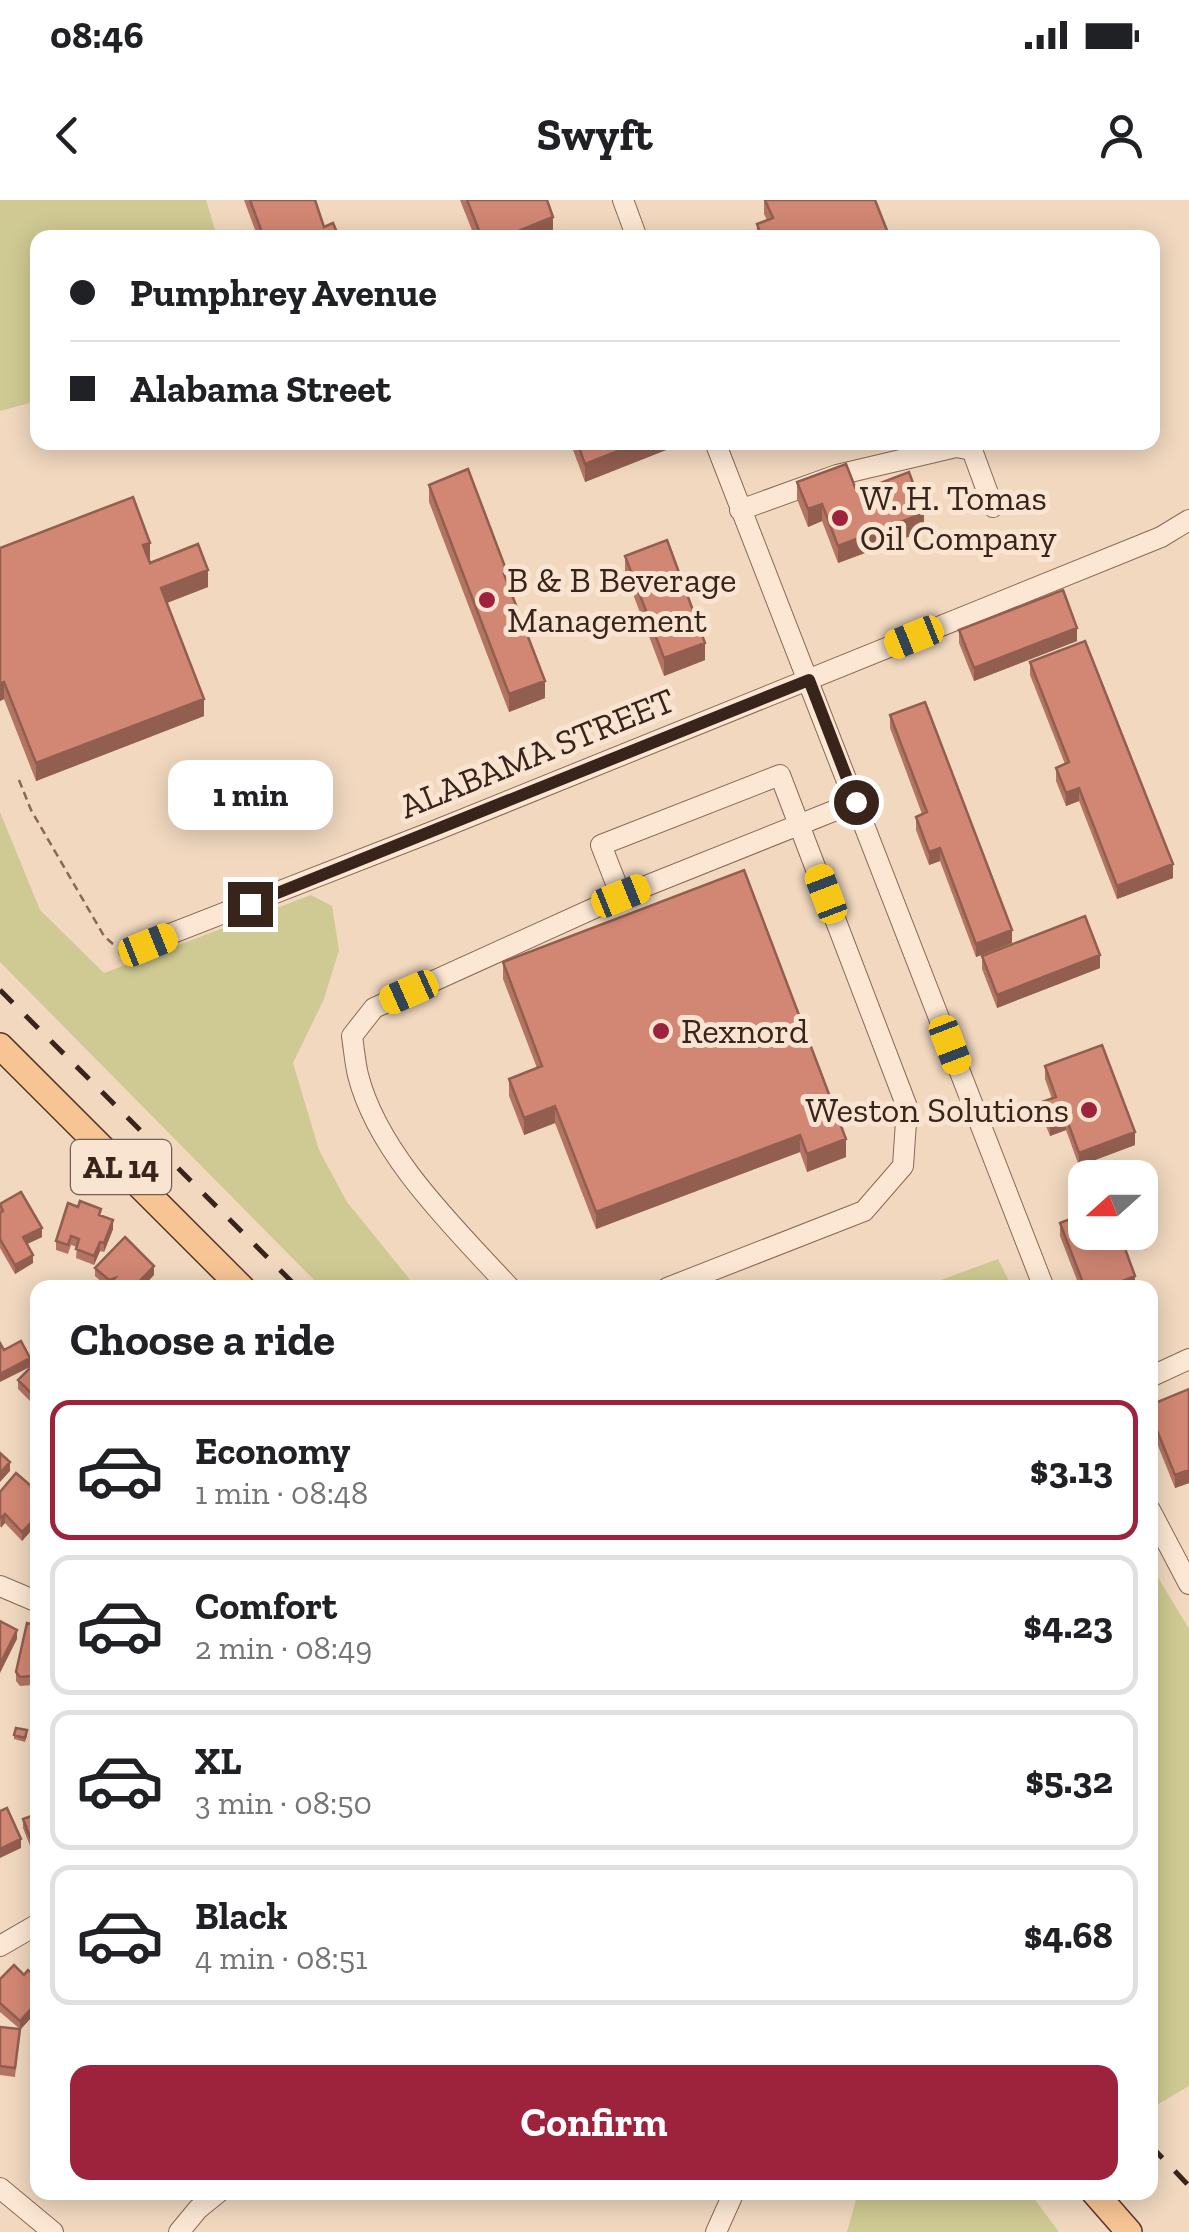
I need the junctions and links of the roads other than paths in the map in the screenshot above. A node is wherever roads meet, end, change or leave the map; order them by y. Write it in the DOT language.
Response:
graph roads {
  1 [pos="623,200"];
  2 [pos="634,230"];
  3 [pos="717,450"];
  4 [pos="939,450"];
  5 [pos="972,450"];
  6 [pos="992,507"];
  7 [pos="740,510"];
  8 [pos="1189,520"];
  9 [pos="809,680"];
  10 [pos="856,802"];
  11 [pos="799,824"];
  12 [pos="621,896"];
  13 [pos="129,950"];
  14 [pos="0,1046"];
  15 [pos="234,1280"];
  16 [pos="503,1280"];
  17 [pos="687,1280"];
  18 [pos="1041,1280"];
  19 [pos="1189,1359"];
  20 [pos="1158,1373"];
  21 [pos="1158,1525"];
  22 [pos="1189,1584"];
  23 [pos="0,1586"];
  24 [pos="30,1599"];
  25 [pos="30,1928"];
  26 [pos="0,1946"];
  27 [pos="0,2188"];
  28 [pos="209,2200"];
  29 [pos="730,2200"];
  30 [pos="1101,2200"];
  31 [pos="53,2232"];
  32 [pos="179,2232"];
  33 [pos="716,2232"];
  34 [pos="1129,2232"];
  1 -- 2 [label="street"];
  3 -- 7 [label="street"];
  4 -- 7 [label="street"];
  5 -- 6 [label="street"];
  7 -- 9 [label="street"];
  8 -- 9 [label="street, ALABAMA STREET"];
  9 -- 10 [label="street"];
  9 -- 13 [label="street, ALABAMA STREET"];
  10 -- 11 [label="street"];
  10 -- 18 [label="street"];
  11 -- 12 [label="street"];
  11 -- 12 [label="street"];
  11 -- 17 [label="street"];
  12 -- 16 [label="street"];
  14 -- 15 [label="main road, AL 14"];
  19 -- 20 [label="street"];
  21 -- 22 [label="street"];
  23 -- 24 [label="street"];
  25 -- 26 [label="street"];
  27 -- 31 [label="street"];
  28 -- 32 [label="street"];
  29 -- 33 [label="street"];
  30 -- 34 [label="main road"];
}
